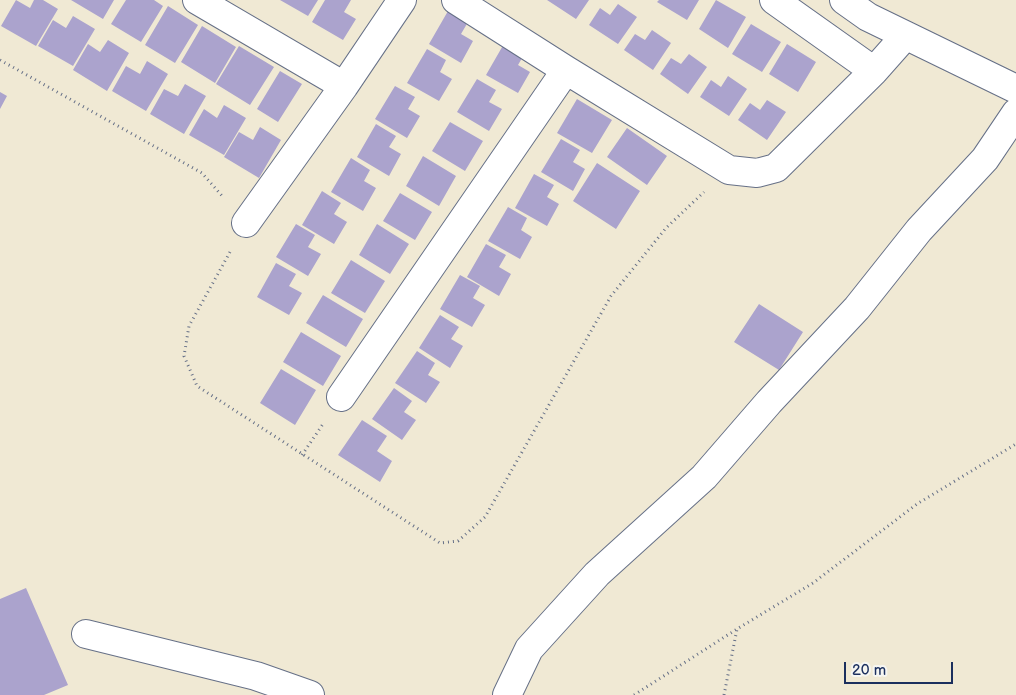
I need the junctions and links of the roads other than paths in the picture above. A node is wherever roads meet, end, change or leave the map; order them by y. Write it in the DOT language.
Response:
graph roads {
  1 [pos="197,0"];
  2 [pos="402,0"];
  3 [pos="456,0"];
  4 [pos="774,0"];
  5 [pos="844,0"];
  6 [pos="905,36"];
  7 [pos="566,70"];
  8 [pos="874,71"];
  9 [pos="344,86"];
  10 [pos="1016,89"];
  11 [pos="1016,113"];
  12 [pos="246,223"];
  13 [pos="341,397"];
  14 [pos="86,634"];
  15 [pos="310,695"];
  16 [pos="507,695"];
  1 -- 9 [label="street"];
  2 -- 9 [label="street"];
  3 -- 7 [label="street"];
  4 -- 8 [label="street"];
  5 -- 6 [label="street"];
  6 -- 8 [label="street"];
  6 -- 10 [label="street"];
  7 -- 8 [label="street"];
  7 -- 13 [label="street"];
  9 -- 12 [label="street"];
  11 -- 16 [label="street"];
  14 -- 15 [label="street"];
}
